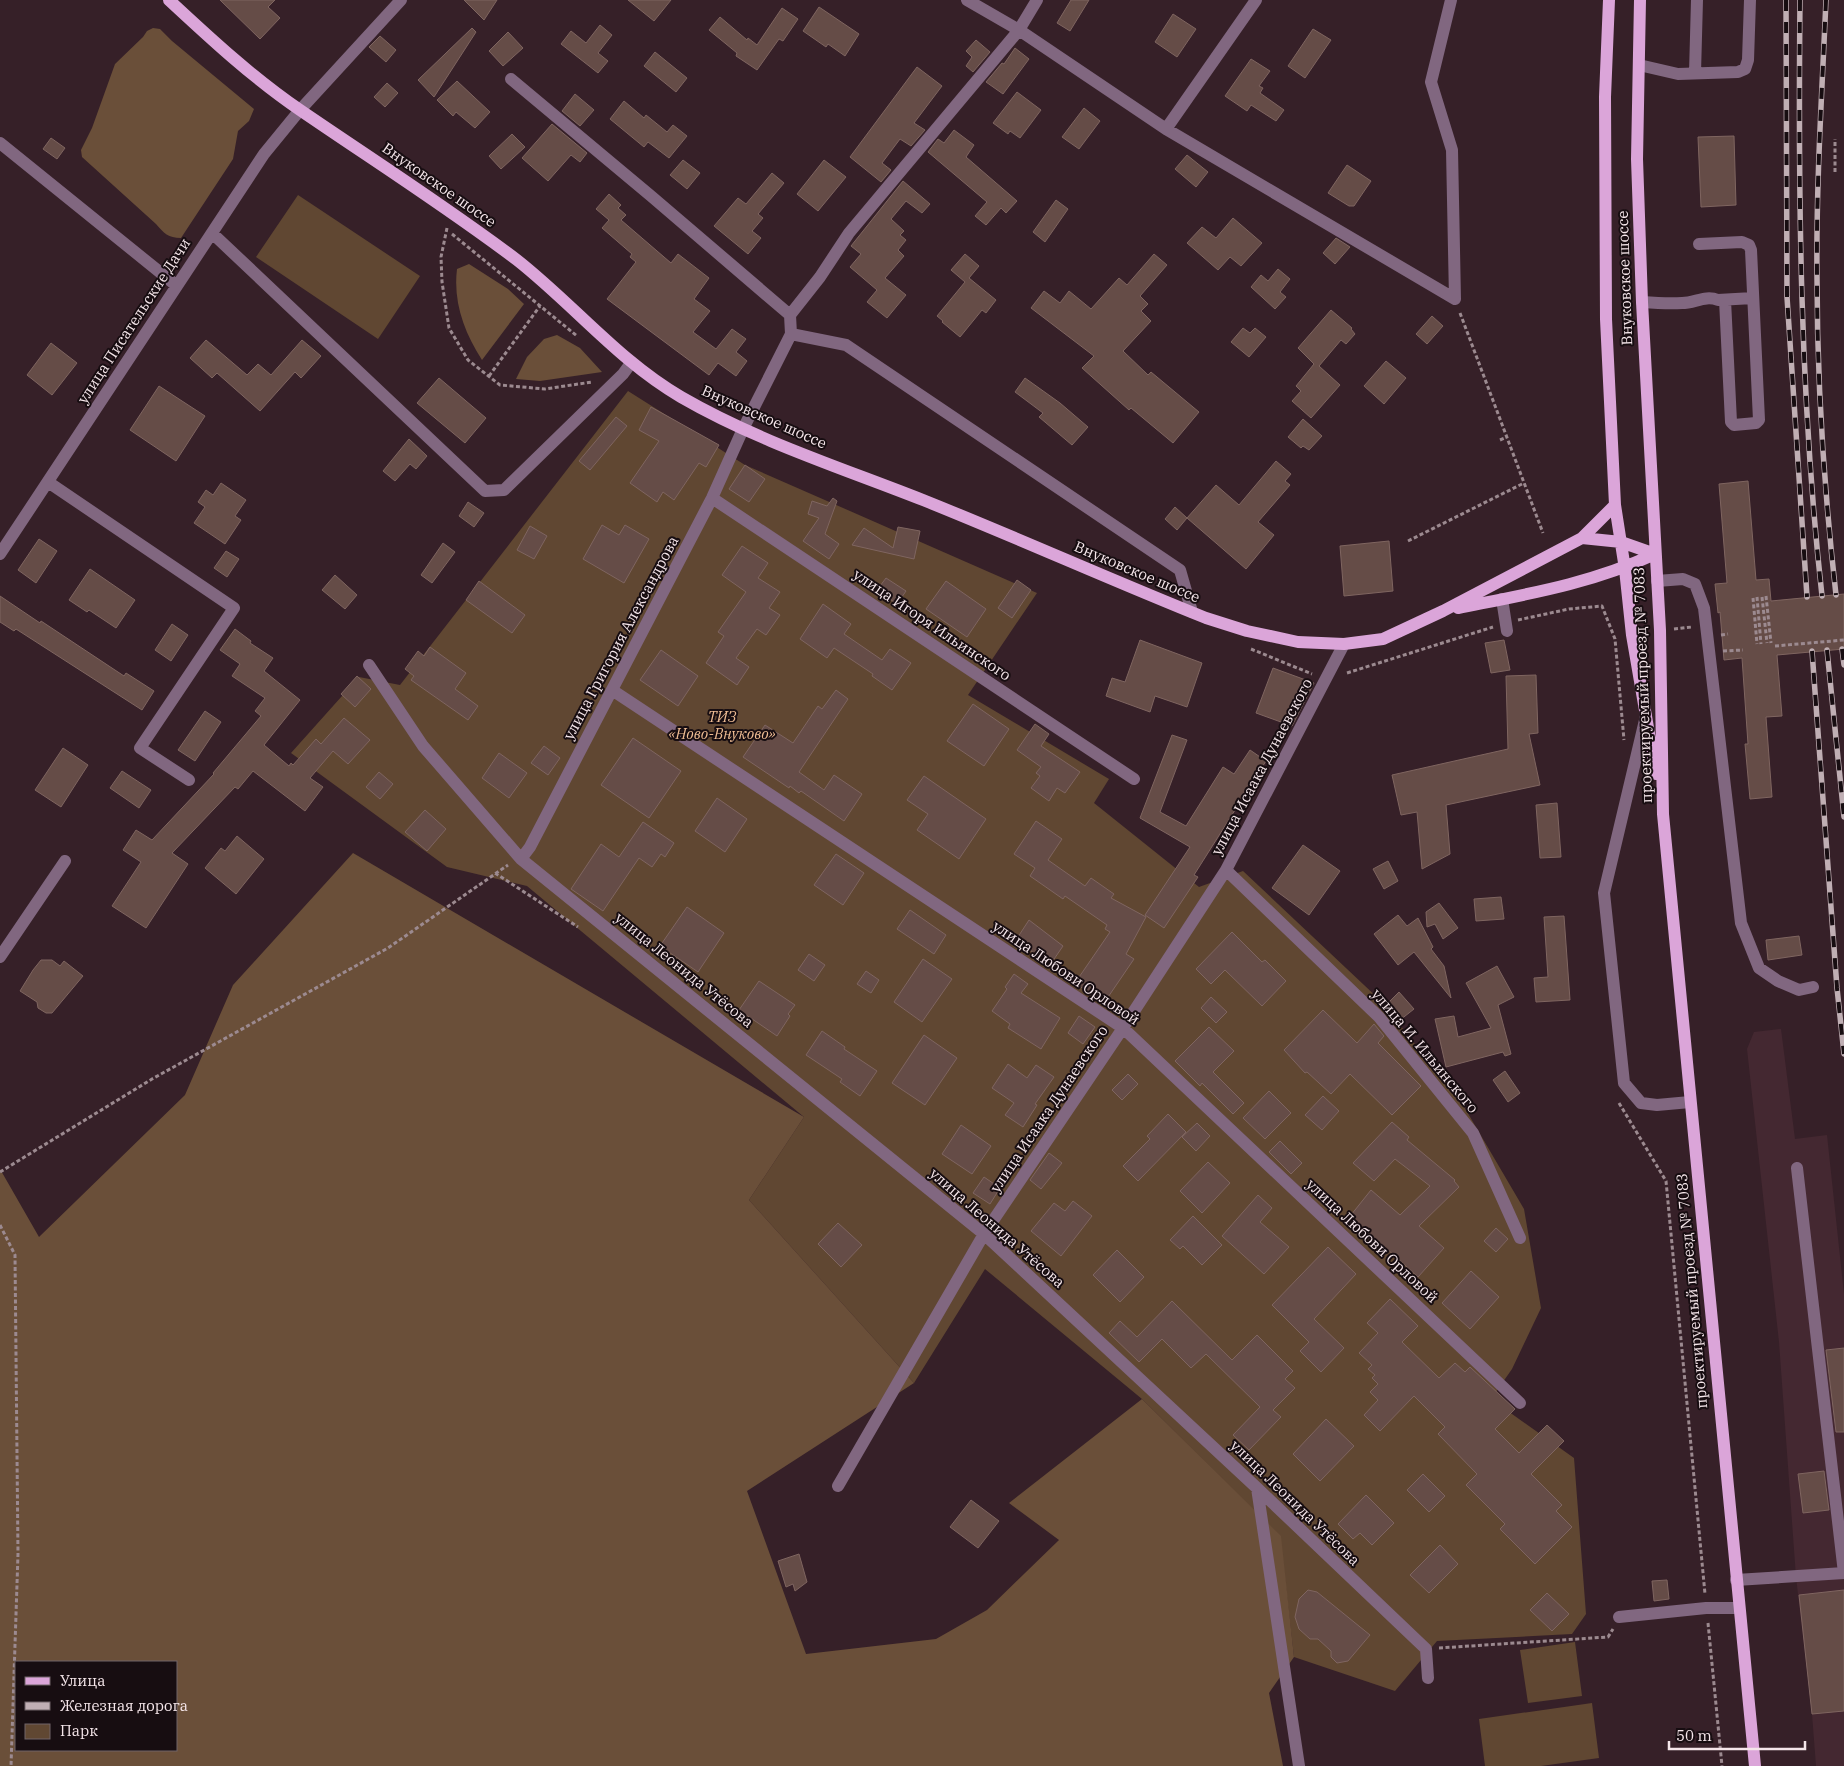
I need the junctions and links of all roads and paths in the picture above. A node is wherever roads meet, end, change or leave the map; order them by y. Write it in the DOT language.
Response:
graph roads {
  1 [pos="169,0"];
  2 [pos="401,0"];
  3 [pos="967,0"];
  4 [pos="1036,0"];
  5 [pos="1256,0"];
  6 [pos="1451,0"];
  7 [pos="1609,0"];
  8 [pos="1640,0"];
  9 [pos="1644,0"];
  10 [pos="1698,0"];
  11 [pos="1750,0"];
  12 [pos="1639,21"];
  13 [pos="1019,30"];
  14 [pos="1639,65"];
  15 [pos="1693,73"];
  16 [pos="511,79"];
  17 [pos="300,110"];
  18 [pos="1166,129"];
  19 [pos="1835,139"];
  20 [pos="0,142"];
  21 [pos="1835,172"];
  22 [pos="453,214"];
  23 [pos="439,224"];
  24 [pos="447,229"];
  25 [pos="212,233"];
  26 [pos="1699,244"];
  27 [pos="177,286"];
  28 [pos="1753,298"];
  29 [pos="1455,299"];
  30 [pos="1722,300"];
  31 [pos="1642,302"];
  32 [pos="540,306"];
  33 [pos="790,315"];
  34 [pos="791,334"];
  35 [pos="578,337"];
  36 [pos="631,363"];
  37 [pos="489,376"];
  38 [pos="596,382"];
  39 [pos="743,429"];
  40 [pos="1507,437"];
  41 [pos="1500,440"];
  42 [pos="48,482"];
  43 [pos="1524,483"];
  44 [pos="712,498"];
  45 [pos="1615,505"];
  46 [pos="1543,533"];
  47 [pos="1582,538"];
  48 [pos="1408,541"];
  49 [pos="1620,542"];
  50 [pos="0,554"];
  51 [pos="1655,554"];
  52 [pos="1625,568"];
  53 [pos="1657,581"];
  54 [pos="1764,597"];
  55 [pos="1755,598"];
  56 [pos="1502,599"];
  57 [pos="1569,609"];
  58 [pos="1443,611"];
  59 [pos="1192,612"];
  60 [pos="1706,625"];
  61 [pos="1660,630"];
  62 [pos="1507,631"];
  63 [pos="1632,635"];
  64 [pos="1615,639"];
  65 [pos="1844,640"];
  66 [pos="1769,643"];
  67 [pos="1344,644"];
  68 [pos="1759,644"];
  69 [pos="1775,646"];
  70 [pos="1743,650"];
  71 [pos="369,665"];
  72 [pos="612,690"];
  73 [pos="1646,716"];
  74 [pos="1624,740"];
  75 [pos="1134,779"];
  76 [pos="189,780"];
  77 [pos="1663,814"];
  78 [pos="522,859"];
  79 [pos="65,861"];
  80 [pos="1226,870"];
  81 [pos="0,957"];
  82 [pos="1813,987"];
  83 [pos="1123,1028"];
  84 [pos="1616,1099"];
  85 [pos="1690,1102"];
  86 [pos="1797,1168"];
  87 [pos="0,1172"];
  88 [pos="0,1225"];
  89 [pos="984,1234"];
  90 [pos="1520,1238"];
  91 [pos="1520,1403"];
  92 [pos="838,1486"];
  93 [pos="1257,1488"];
  94 [pos="1844,1573"];
  95 [pos="1736,1580"];
  96 [pos="1706,1608"];
  97 [pos="1738,1608"];
  98 [pos="1619,1617"];
  99 [pos="1426,1649"];
  100 [pos="1428,1678"];
  101 [pos="11,1766"];
  102 [pos="1299,1766"];
  103 [pos="1722,1766"];
  104 [pos="1754,1766"];
  1 -- 17 [label="main road, Внуковское шоссе"];
  2 -- 17 [label="street, улица Писательские Дачи"];
  3 -- 13 [label="street"];
  4 -- 13 [label="street"];
  5 -- 18 [label="street"];
  6 -- 29 [label="street"];
  7 -- 45 [label="main road, Внуковское шоссе"];
  8 -- 12 [label="main road, Внуковское шоссе"];
  9 -- 12 [label="street"];
  10 -- 15 [label="street"];
  11 -- 15 [label="street"];
  12 -- 14 [label="main road, Внуковское шоссе"];
  13 -- 18 [label="street"];
  13 -- 33 [label="street"];
  14 -- 15 [label="street"];
  14 -- 31 [label="main road, Внуковское шоссе"];
  16 -- 33 [label="street"];
  17 -- 22 [label="main road, Внуковское шоссе"];
  17 -- 25 [label="street, улица Писательские Дачи"];
  18 -- 29 [label="street"];
  19 -- 21 [label="path"];
  20 -- 27 [label="street"];
  22 -- 24 [label="path"];
  22 -- 36 [label="main road, Внуковское шоссе"];
  23 -- 24 [label="path"];
  24 -- 32 [label="path"];
  24 -- 37 [label="path"];
  25 -- 27 [label="street, улица Писательские Дачи"];
  25 -- 36 [label="street"];
  26 -- 28 [label="street"];
  27 -- 42 [label="street, улица Писательские Дачи"];
  28 -- 30 [label="street"];
  28 -- 30 [label="street"];
  29 -- 40 [label="path"];
  30 -- 31 [label="street"];
  31 -- 51 [label="main road, Внуковское шоссе"];
  32 -- 35 [label="path"];
  32 -- 37 [label="path"];
  33 -- 34 [label="street"];
  34 -- 39 [label="street, улица Григория Александрова"];
  34 -- 59 [label="street"];
  36 -- 39 [label="main road, Внуковское шоссе"];
  37 -- 38 [label="path"];
  39 -- 44 [label="street, улица Григория Александрова"];
  39 -- 59 [label="main road, Внуковское шоссе"];
  40 -- 41 [label="path"];
  40 -- 43 [label="path"];
  42 -- 50 [label="street, улица Писательские Дачи"];
  42 -- 76 [label="street"];
  43 -- 46 [label="path"];
  43 -- 48 [label="path"];
  44 -- 72 [label="street, улица Григория Александрова"];
  44 -- 75 [label="street, улица Игоря Ильинского"];
  45 -- 47 [label="main road, Внуковское шоссе"];
  45 -- 49 [label="main road, Внуковское шоссе"];
  47 -- 49 [label="main road"];
  47 -- 58 [label="main road, Внуковское шоссе"];
  49 -- 51 [label="main road"];
  49 -- 52 [label="main road, Внуковское шоссе"];
  51 -- 52 [label="main road, Внуковское шоссе"];
  51 -- 53 [label="main road, проектируемый проезд № 7083"];
  52 -- 56 [label="main road, Внуковское шоссе"];
  52 -- 63 [label="main road, проектируемый проезд № 7083"];
  53 -- 60 [label="street"];
  53 -- 61 [label="main road, проектируемый проезд № 7083"];
  54 -- 66 [label="path"];
  55 -- 68 [label="path"];
  56 -- 58 [label="main road, Внуковское шоссе"];
  56 -- 62 [label="street"];
  57 -- 64 [label="path"];
  58 -- 67 [label="main road, Внуковское шоссе"];
  59 -- 67 [label="main road, Внуковское шоссе"];
  60 -- 61 [label="path"];
  60 -- 70 [label="path"];
  60 -- 82 [label="street"];
  61 -- 77 [label="main road, проектируемый проезд № 7083"];
  63 -- 64 [label="path"];
  63 -- 73 [label="main road, проектируемый проезд № 7083"];
  64 -- 74 [label="path"];
  65 -- 69 [label="path, bridge"];
  67 -- 80 [label="street, улица Исаака Дунаевского"];
  71 -- 78 [label="street, улица Леонида Утёсова"];
  72 -- 78 [label="street, улица Григория Александрова"];
  72 -- 83 [label="street, улица Любови Орловой"];
  73 -- 77 [label="main road, проектируемый проезд № 7083"];
  73 -- 85 [label="street"];
  77 -- 85 [label="main road, проектируемый проезд № 7083"];
  78 -- 87 [label="path"];
  78 -- 89 [label="street, улица Леонида Утёсова"];
  79 -- 81 [label="street"];
  80 -- 83 [label="street, улица Исаака Дунаевского"];
  80 -- 90 [label="street, улица И. Ильинского"];
  83 -- 89 [label="street, улица Исаака Дунаевского"];
  83 -- 91 [label="street, улица Любови Орловой"];
  84 -- 96 [label="path"];
  85 -- 95 [label="main road, проектируемый проезд № 7083"];
  86 -- 94 [label="street"];
  88 -- 101 [label="path"];
  89 -- 92 [label="street, улица Исаака Дунаевского"];
  89 -- 93 [label="street, улица Леонида Утёсова"];
  93 -- 99 [label="street, улица Леонида Утёсова"];
  93 -- 102 [label="street"];
  94 -- 95 [label="street"];
  95 -- 97 [label="main road, проектируемый проезд № 7083"];
  96 -- 97 [label="street"];
  96 -- 98 [label="street"];
  96 -- 103 [label="path"];
  97 -- 104 [label="main road, проектируемый проезд № 7083"];
  98 -- 99 [label="path"];
  99 -- 100 [label="street"];
}
